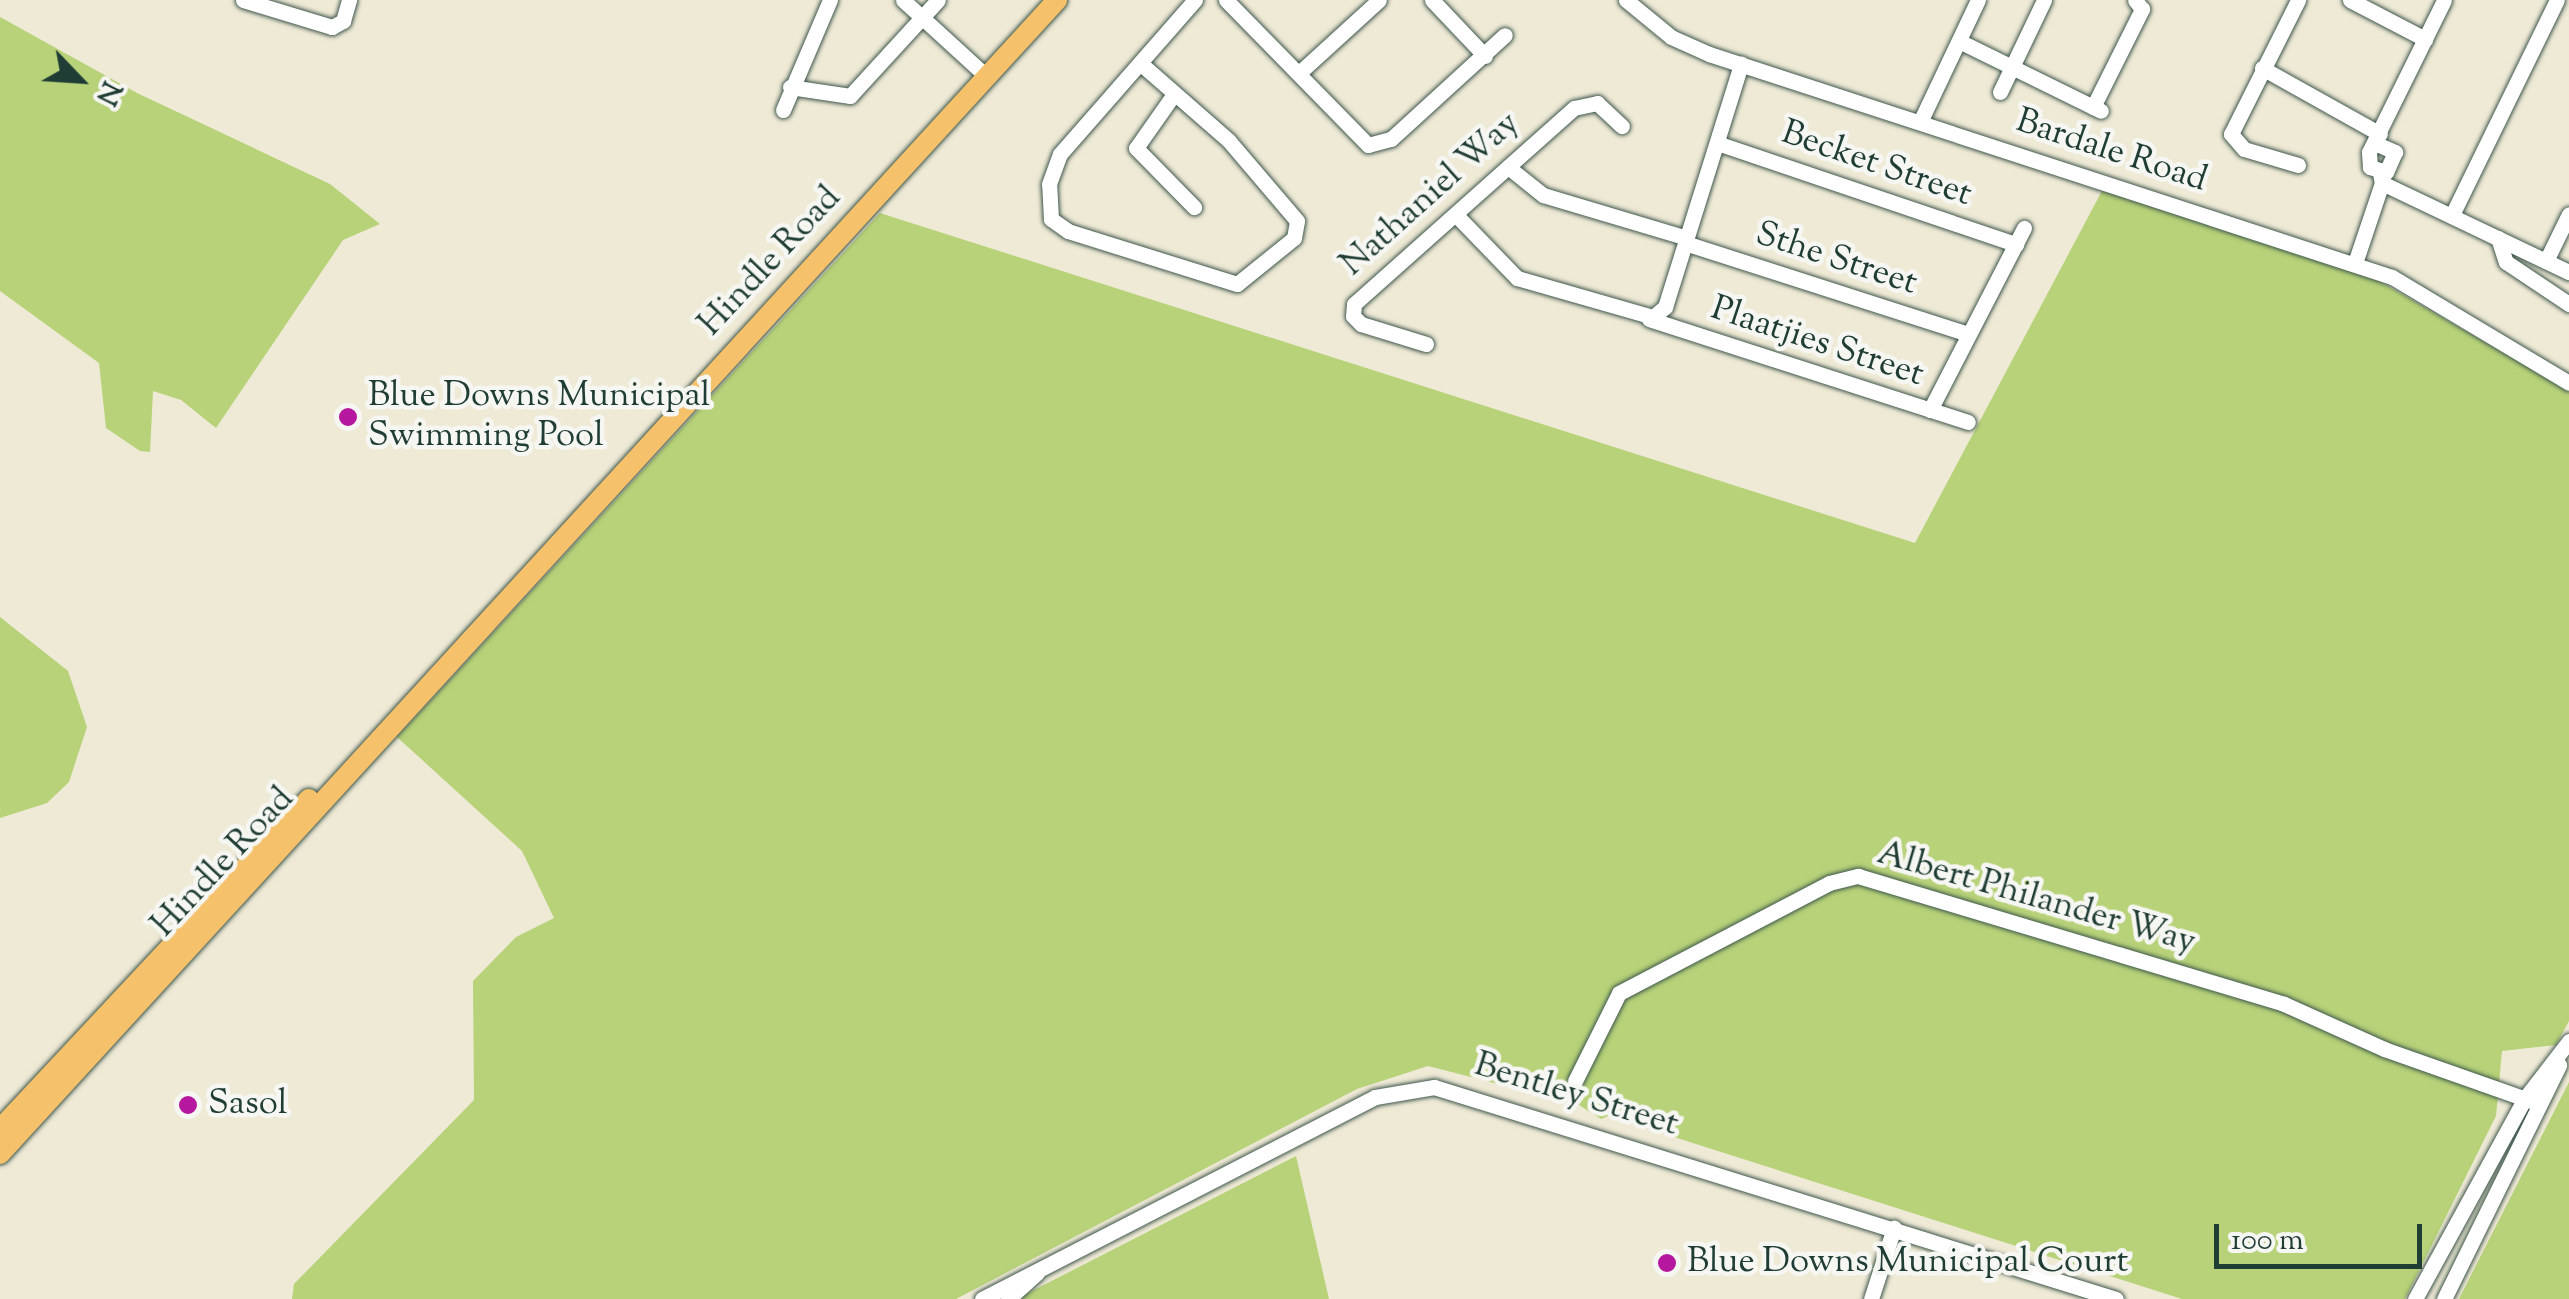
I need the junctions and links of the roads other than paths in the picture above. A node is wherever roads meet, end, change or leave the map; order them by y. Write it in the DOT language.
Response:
graph roads {
  1 [pos="244,0"];
  2 [pos="349,0"];
  3 [pos="829,0"];
  4 [pos="903,0"];
  5 [pos="938,0"];
  6 [pos="1057,0"];
  7 [pos="1194,0"];
  8 [pos="1226,0"];
  9 [pos="1379,0"];
  10 [pos="1432,0"];
  11 [pos="1626,0"];
  12 [pos="1978,0"];
  13 [pos="2044,0"];
  14 [pos="2134,0"];
  15 [pos="2298,0"];
  16 [pos="2350,0"];
  17 [pos="2444,0"];
  18 [pos="2557,0"];
  19 [pos="924,18"];
  20 [pos="1506,36"];
  21 [pos="2426,39"];
  22 [pos="1959,41"];
  23 [pos="1485,56"];
  24 [pos="1140,63"];
  25 [pos="1742,64"];
  26 [pos="2012,67"];
  27 [pos="2262,68"];
  28 [pos="1299,73"];
  29 [pos="986,76"];
  30 [pos="790,87"];
  31 [pos="2000,92"];
  32 [pos="1174,94"];
  33 [pos="783,110"];
  34 [pos="1920,122"];
  35 [pos="1622,126"];
  36 [pos="2379,139"];
  37 [pos="1717,143"];
  38 [pos="2298,165"];
  39 [pos="1508,167"];
  40 [pos="2381,178"];
  41 [pos="1194,207"];
  42 [pos="2569,214"];
  43 [pos="1456,215"];
  44 [pos="2452,215"];
  45 [pos="2024,228"];
  46 [pos="2498,238"];
  47 [pos="1686,240"];
  48 [pos="2016,244"];
  49 [pos="2546,262"];
  50 [pos="2355,263"];
  51 [pos="2569,272"];
  52 [pos="2569,304"];
  53 [pos="1645,318"];
  54 [pos="1968,334"];
  55 [pos="1426,344"];
  56 [pos="2569,383"];
  57 [pos="1930,410"];
  58 [pos="1968,422"];
  59 [pos="493,613"];
  60 [pos="2569,1043"];
  61 [pos="1575,1081"];
  62 [pos="2532,1101"];
  63 [pos="0,1129"];
  64 [pos="0,1154"];
  65 [pos="1894,1228"];
  66 [pos="1040,1270"];
  67 [pos="982,1299"];
  68 [pos="1008,1299"];
  69 [pos="1871,1299"];
  70 [pos="2116,1299"];
  71 [pos="2415,1299"];
  72 [pos="2444,1299"];
  1 -- 2 [label="street"];
  3 -- 30 [label="street"];
  4 -- 19 [label="street"];
  5 -- 19 [label="street"];
  6 -- 29 [label="main road, Hindle Road"];
  7 -- 24 [label="street"];
  8 -- 28 [label="street"];
  9 -- 28 [label="street"];
  10 -- 23 [label="street"];
  11 -- 25 [label="street, Bardale Road"];
  12 -- 22 [label="street"];
  13 -- 26 [label="street"];
  14 -- 26 [label="street"];
  15 -- 27 [label="street"];
  16 -- 21 [label="street"];
  17 -- 21 [label="street"];
  18 -- 44 [label="street"];
  19 -- 29 [label="street"];
  19 -- 30 [label="street"];
  20 -- 23 [label="street"];
  21 -- 36 [label="street"];
  22 -- 26 [label="street"];
  22 -- 34 [label="street"];
  23 -- 28 [label="street"];
  24 -- 32 [label="street"];
  24 -- 32 [label="street"];
  25 -- 34 [label="street, Bardale Road"];
  25 -- 37 [label="street"];
  26 -- 31 [label="street"];
  27 -- 36 [label="street"];
  27 -- 38 [label="street"];
  29 -- 59 [label="main road, Hindle Road"];
  30 -- 33 [label="street"];
  32 -- 41 [label="street"];
  34 -- 50 [label="street, Bardale Road"];
  35 -- 39 [label="street, Nathaniel Way"];
  36 -- 40 [label="street"];
  37 -- 47 [label="street"];
  37 -- 48 [label="street, Becket Street"];
  39 -- 43 [label="street, Nathaniel Way"];
  39 -- 47 [label="street, Sthe Street"];
  40 -- 44 [label="street"];
  40 -- 50 [label="street"];
  42 -- 49 [label="street"];
  43 -- 53 [label="street, Plaatjies Street"];
  43 -- 55 [label="street, Nathaniel Way"];
  44 -- 46 [label="street"];
  45 -- 48 [label="street"];
  46 -- 49 [label="street"];
  46 -- 52 [label="street"];
  47 -- 53 [label="street"];
  47 -- 54 [label="street, Sthe Street"];
  48 -- 54 [label="street"];
  49 -- 51 [label="street"];
  50 -- 56 [label="street, Bardale Road"];
  53 -- 57 [label="street, Plaatjies Street"];
  54 -- 57 [label="street"];
  57 -- 58 [label="street, Plaatjies Street"];
  59 -- 63 [label="main road, Hindle Road"];
  59 -- 64 [label="main road, Hindle Road"];
  60 -- 62 [label="street"];
  61 -- 62 [label="street, Albert Philander Way"];
  62 -- 71 [label="street"];
  62 -- 72 [label="street"];
  65 -- 66 [label="street, Bentley Street"];
  65 -- 69 [label="street"];
  65 -- 70 [label="street, Bentley Street"];
  66 -- 67 [label="street, Bentley Street"];
  66 -- 68 [label="street, Bentley Street"];
}
